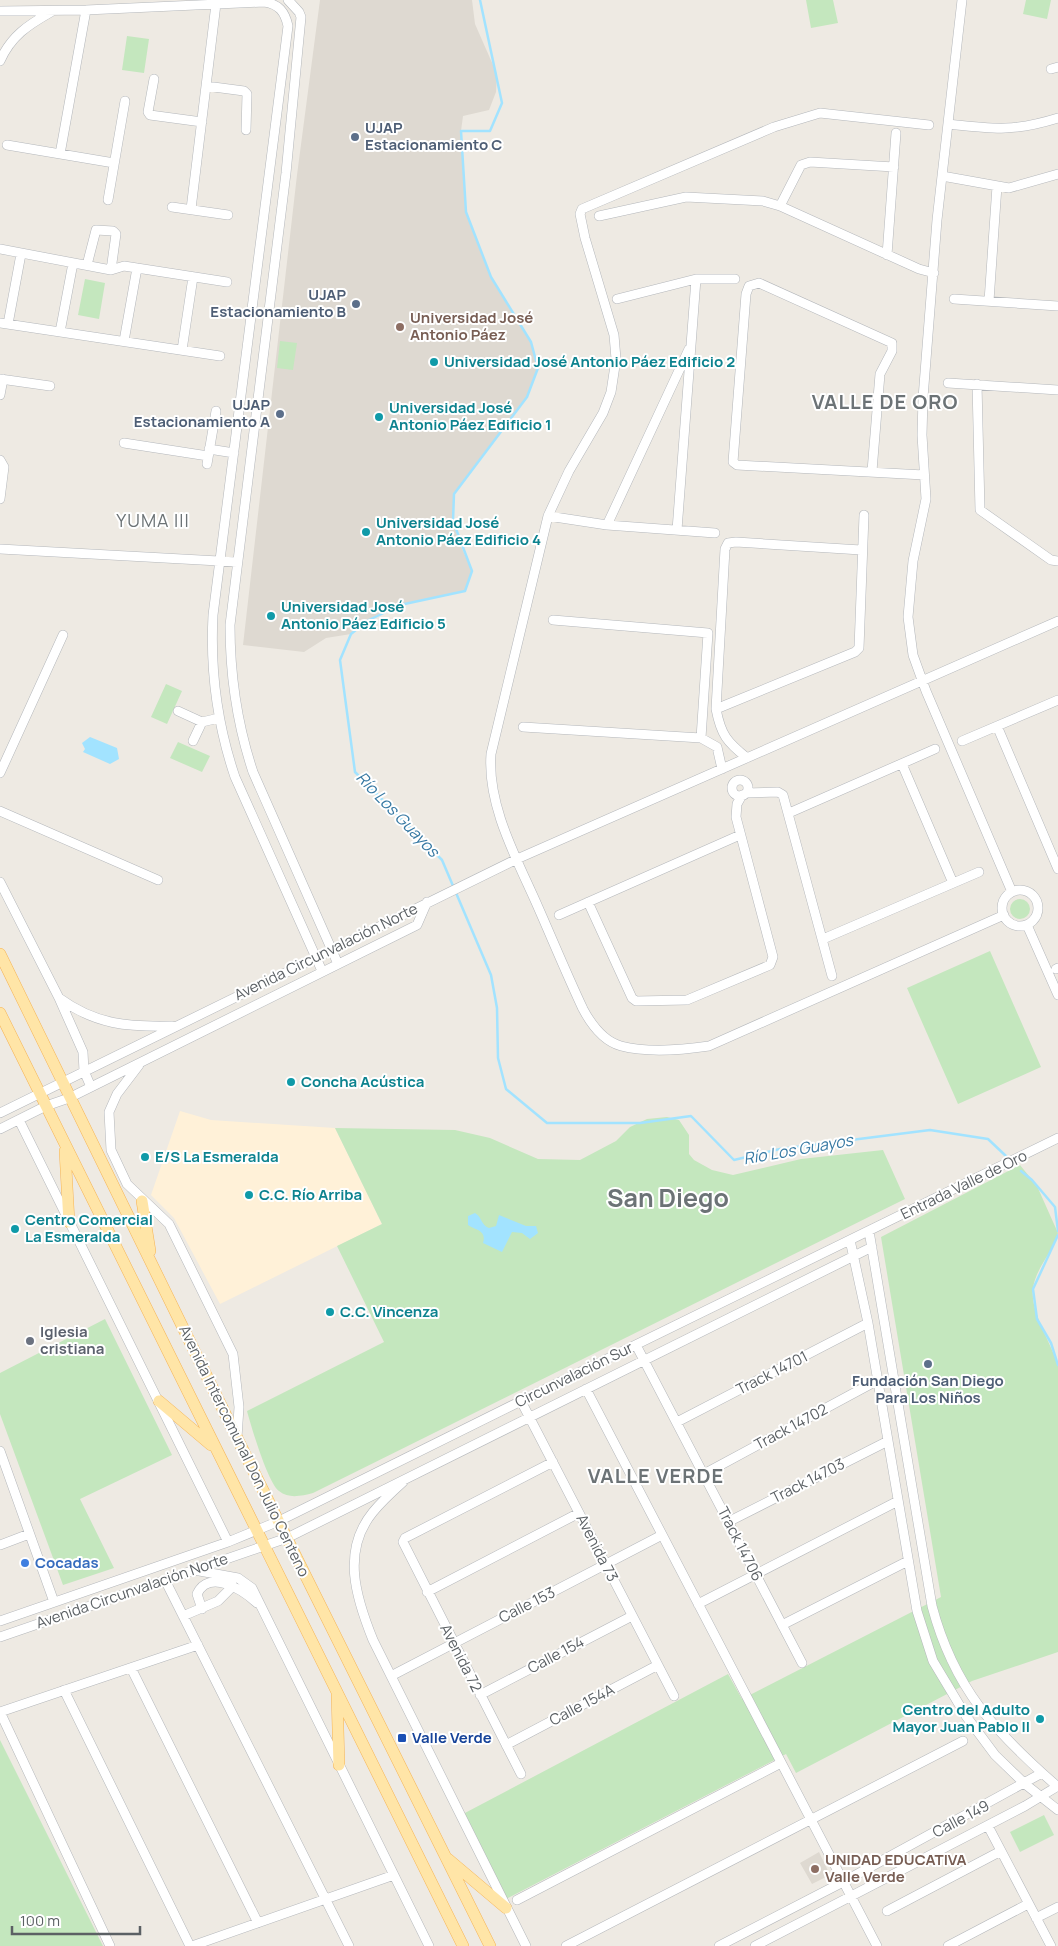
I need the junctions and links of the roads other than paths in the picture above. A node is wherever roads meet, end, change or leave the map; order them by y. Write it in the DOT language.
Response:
graph roads {
  1 [pos="288,0"];
  2 [pos="962,0"];
  3 [pos="264,1"];
  4 [pos="216,4"];
  5 [pos="86,10"];
  6 [pos="0,11"];
  7 [pos="53,11"];
  8 [pos="0,61"];
  9 [pos="154,78"];
  10 [pos="206,86"];
  11 [pos="125,101"];
  12 [pos="1058,118"];
  13 [pos="202,122"];
  14 [pos="948,124"];
  15 [pos="929,125"];
  16 [pos="246,130"];
  17 [pos="896,133"];
  18 [pos="7,145"];
  19 [pos="60,154"];
  20 [pos="114,163"];
  21 [pos="894,167"];
  22 [pos="1058,174"];
  23 [pos="942,176"];
  24 [pos="997,186"];
  25 [pos="108,200"];
  26 [pos="780,206"];
  27 [pos="172,207"];
  28 [pos="191,210"];
  29 [pos="228,215"];
  30 [pos="599,216"];
  31 [pos="0,249"];
  32 [pos="21,254"];
  33 [pos="887,255"];
  34 [pos="73,263"];
  35 [pos="86,265"];
  36 [pos="137,268"];
  37 [pos="111,270"];
  38 [pos="934,273"];
  39 [pos="193,277"];
  40 [pos="696,279"];
  41 [pos="735,279"];
  42 [pos="227,282"];
  43 [pos="954,298"];
  44 [pos="617,299"];
  45 [pos="989,301"];
  46 [pos="1058,306"];
  47 [pos="4,324"];
  48 [pos="60,332"];
  49 [pos="124,341"];
  50 [pos="692,343"];
  51 [pos="182,350"];
  52 [pos="220,356"];
  53 [pos="1,379"];
  54 [pos="948,383"];
  55 [pos="243,384"];
  56 [pos="978,384"];
  57 [pos="50,386"];
  58 [pos="259,386"];
  59 [pos="1058,390"];
  60 [pos="0,395"];
  61 [pos="216,411"];
  62 [pos="124,443"];
  63 [pos="234,453"];
  64 [pos="208,456"];
  65 [pos="0,460"];
  66 [pos="872,471"];
  67 [pos="924,475"];
  68 [pos="0,499"];
  69 [pos="864,515"];
  70 [pos="548,516"];
  71 [pos="607,525"];
  72 [pos="677,530"];
  73 [pos="715,533"];
  74 [pos="0,548"];
  75 [pos="861,550"];
  76 [pos="1058,561"];
  77 [pos="221,562"];
  78 [pos="237,562"];
  79 [pos="552,620"];
  80 [pos="1058,621"];
  81 [pos="63,635"];
  82 [pos="922,680"];
  83 [pos="1058,700"];
  84 [pos="716,709"];
  85 [pos="178,711"];
  86 [pos="219,718"];
  87 [pos="202,722"];
  88 [pos="997,726"];
  89 [pos="523,728"];
  90 [pos="701,738"];
  91 [pos="193,741"];
  92 [pos="726,741"];
  93 [pos="962,741"];
  94 [pos="717,746"];
  95 [pos="935,749"];
  96 [pos="747,758"];
  97 [pos="902,764"];
  98 [pos="726,767"];
  99 [pos="0,773"];
  100 [pos="744,794"];
  101 [pos="0,811"];
  102 [pos="789,813"];
  103 [pos="740,835"];
  104 [pos="517,859"];
  105 [pos="1058,869"];
  106 [pos="979,872"];
  107 [pos="158,880"];
  108 [pos="0,882"];
  109 [pos="953,883"];
  110 [pos="1012,892"];
  111 [pos="427,902"];
  112 [pos="588,902"];
  113 [pos="559,915"];
  114 [pos="1004,915"];
  115 [pos="1027,924"];
  116 [pos="823,939"];
  117 [pos="331,950"];
  118 [pos="0,954"];
  119 [pos="316,957"];
  120 [pos="338,964"];
  121 [pos="322,971"];
  122 [pos="832,976"];
  123 [pos="1058,995"];
  124 [pos="59,998"];
  125 [pos="0,1013"];
  126 [pos="177,1025"];
  127 [pos="141,1062"];
  128 [pos="84,1071"];
  129 [pos="61,1082"];
  130 [pos="90,1087"];
  131 [pos="40,1094"];
  132 [pos="69,1098"];
  133 [pos="46,1106"];
  134 [pos="0,1113"];
  135 [pos="19,1120"];
  136 [pos="0,1129"];
  137 [pos="1058,1138"];
  138 [pos="64,1144"];
  139 [pos="142,1201"];
  140 [pos="69,1222"];
  141 [pos="869,1231"];
  142 [pos="850,1240"];
  143 [pos="872,1248"];
  144 [pos="855,1256"];
  145 [pos="152,1263"];
  146 [pos="868,1323"];
  147 [pos="636,1344"];
  148 [pos="644,1360"];
  149 [pos="878,1380"];
  150 [pos="586,1389"];
  151 [pos="159,1401"];
  152 [pos="520,1401"];
  153 [pos="529,1416"];
  154 [pos="677,1422"];
  155 [pos="237,1438"];
  156 [pos="888,1441"];
  157 [pos="216,1449"];
  158 [pos="0,1451"];
  159 [pos="553,1462"];
  160 [pos="3,1467"];
  161 [pos="704,1474"];
  162 [pos="409,1476"];
  163 [pos="898,1501"];
  164 [pos="579,1514"];
  165 [pos="279,1522"];
  166 [pos="728,1522"];
  167 [pos="256,1530"];
  168 [pos="29,1534"];
  169 [pos="662,1535"];
  170 [pos="287,1538"];
  171 [pos="228,1542"];
  172 [pos="0,1545"];
  173 [pos="263,1546"];
  174 [pos="908,1561"];
  175 [pos="606,1564"];
  176 [pos="195,1570"];
  177 [pos="756,1574"];
  178 [pos="165,1580"];
  179 [pos="233,1586"];
  180 [pos="201,1587"];
  181 [pos="428,1592"];
  182 [pos="54,1602"];
  183 [pos="698,1604"];
  184 [pos="202,1609"];
  185 [pos="262,1609"];
  186 [pos="183,1616"];
  187 [pos="632,1616"];
  188 [pos="0,1620"];
  189 [pos="782,1625"];
  190 [pos="0,1637"];
  191 [pos="454,1643"];
  192 [pos="198,1644"];
  193 [pos="802,1663"];
  194 [pos="658,1665"];
  195 [pos="131,1668"];
  196 [pos="391,1676"];
  197 [pos="336,1688"];
  198 [pos="64,1690"];
  199 [pos="480,1695"];
  200 [pos="674,1696"];
  201 [pos="963,1741"];
  202 [pos="506,1745"];
  203 [pos="781,1763"];
  204 [pos="339,1765"];
  205 [pos="1042,1773"];
  206 [pos="521,1774"];
  207 [pos="1025,1784"];
  208 [pos="1058,1786"];
  209 [pos="1042,1797"];
  210 [pos="1058,1810"];
  211 [pos="811,1819"];
  212 [pos="988,1826"];
  213 [pos="1001,1851"];
  214 [pos="444,1855"];
  215 [pos="394,1876"];
  216 [pos="843,1882"];
  217 [pos="851,1896"];
  218 [pos="325,1899"];
  219 [pos="517,1900"];
  220 [pos="1028,1904"];
  221 [pos="1058,1906"];
  222 [pos="506,1908"];
  223 [pos="887,1911"];
  224 [pos="1036,1918"];
  225 [pos="258,1923"];
  226 [pos="110,1946"];
  227 [pos="191,1946"];
  228 [pos="348,1946"];
  229 [pos="429,1946"];
  230 [pos="464,1946"];
  231 [pos="490,1946"];
  232 [pos="526,1946"];
  233 [pos="566,1946"];
  234 [pos="719,1946"];
  235 [pos="755,1946"];
  236 [pos="877,1946"];
  237 [pos="948,1946"];
  238 [pos="1051,1946"];
  1 -- 58 [label="street"];
  2 -- 14 [label="street"];
  3 -- 4 [label="street"];
  3 -- 55 [label="street"];
  4 -- 5 [label="street"];
  4 -- 10 [label="street"];
  5 -- 7 [label="street"];
  5 -- 19 [label="street"];
  6 -- 7 [label="street"];
  7 -- 8 [label="street"];
  9 -- 13 [label="street"];
  10 -- 13 [label="street"];
  10 -- 16 [label="street"];
  11 -- 20 [label="street"];
  12 -- 14 [label="street"];
  13 -- 28 [label="street"];
  14 -- 23 [label="street"];
  15 -- 70 [label="street"];
  17 -- 21 [label="street"];
  18 -- 19 [label="street"];
  19 -- 20 [label="street"];
  20 -- 25 [label="street"];
  21 -- 26 [label="street"];
  21 -- 33 [label="street"];
  22 -- 24 [label="street"];
  23 -- 24 [label="street"];
  23 -- 38 [label="street"];
  24 -- 45 [label="street"];
  26 -- 30 [label="street"];
  26 -- 33 [label="street"];
  27 -- 28 [label="street"];
  28 -- 29 [label="street"];
  31 -- 32 [label="street"];
  32 -- 34 [label="street"];
  32 -- 47 [label="street"];
  33 -- 38 [label="street"];
  34 -- 35 [label="street"];
  34 -- 48 [label="street"];
  35 -- 37 [label="street"];
  35 -- 37 [label="street"];
  36 -- 37 [label="street"];
  36 -- 39 [label="street"];
  36 -- 49 [label="street"];
  38 -- 67 [label="street"];
  39 -- 42 [label="street"];
  39 -- 51 [label="street"];
  40 -- 41 [label="street"];
  40 -- 44 [label="street"];
  40 -- 50 [label="street"];
  43 -- 45 [label="street"];
  45 -- 46 [label="street"];
  47 -- 48 [label="street"];
  48 -- 49 [label="street"];
  49 -- 51 [label="street"];
  50 -- 71 [label="street"];
  50 -- 72 [label="street"];
  51 -- 52 [label="street"];
  53 -- 57 [label="street"];
  53 -- 60 [label="street"];
  54 -- 56 [label="street"];
  55 -- 58 [label="street"];
  55 -- 63 [label="street"];
  56 -- 59 [label="street"];
  56 -- 76 [label="street"];
  58 -- 78 [label="street"];
  61 -- 64 [label="street"];
  62 -- 64 [label="street"];
  63 -- 64 [label="street"];
  63 -- 77 [label="street"];
  65 -- 68 [label="street"];
  66 -- 66 [label="street"];
  66 -- 67 [label="street"];
  67 -- 82 [label="street"];
  69 -- 75 [label="street"];
  70 -- 71 [label="street"];
  70 -- 104 [label="street"];
  71 -- 72 [label="street"];
  72 -- 73 [label="street"];
  74 -- 77 [label="street"];
  75 -- 84 [label="street"];
  75 -- 84 [label="street"];
  77 -- 78 [label="street"];
  77 -- 86 [label="street"];
  78 -- 117 [label="street"];
  79 -- 90 [label="street"];
  80 -- 82 [label="street"];
  81 -- 99 [label="street"];
  82 -- 96 [label="street"];
  82 -- 110 [label="street"];
  83 -- 88 [label="street"];
  84 -- 92 [label="street"];
  85 -- 87 [label="street"];
  86 -- 87 [label="street"];
  86 -- 119 [label="street"];
  87 -- 91 [label="street"];
  88 -- 93 [label="street"];
  88 -- 105 [label="street"];
  89 -- 90 [label="street"];
  90 -- 94 [label="street"];
  92 -- 94 [label="street"];
  92 -- 96 [label="street"];
  94 -- 98 [label="street"];
  95 -- 97 [label="street"];
  96 -- 98 [label="street"];
  97 -- 102 [label="street"];
  97 -- 109 [label="street"];
  98 -- 100 [label="street"];
  98 -- 104 [label="street"];
  100 -- 102 [label="street"];
  100 -- 103 [label="street"];
  101 -- 107 [label="street"];
  102 -- 116 [label="street"];
  103 -- 112 [label="street"];
  103 -- 112 [label="street"];
  104 -- 111 [label="street"];
  104 -- 114 [label="street"];
  106 -- 109 [label="street"];
  108 -- 124 [label="street"];
  109 -- 116 [label="street"];
  110 -- 114 [label="street"];
  110 -- 115 [label="street"];
  111 -- 117 [label="street, Avenida Circunvalación Norte"];
  111 -- 120 [label="street, Avenida Circunvalación Norte"];
  112 -- 113 [label="street"];
  114 -- 115 [label="street"];
  115 -- 123 [label="street"];
  116 -- 122 [label="street"];
  117 -- 119 [label="street, Avenida Circunvalación Norte"];
  117 -- 120 [label="street"];
  118 -- 129 [label="main road, Avenida Intercomunal Don Julio Centeno"];
  119 -- 121 [label="street"];
  119 -- 126 [label="street, Avenida Circunvalación Norte"];
  120 -- 121 [label="street, Avenida Circunvalación Norte"];
  121 -- 127 [label="street, Avenida Circunvalación Norte"];
  124 -- 126 [label="street"];
  124 -- 128 [label="street"];
  125 -- 131 [label="main road, Avenida Intercomunal Don Julio Centeno"];
  126 -- 128 [label="street, Avenida Circunvalación Norte"];
  127 -- 130 [label="street, Avenida Circunvalación Norte"];
  127 -- 139 [label="street"];
  128 -- 129 [label="street, Avenida Circunvalación Norte"];
  128 -- 130 [label="street"];
  129 -- 131 [label="street, Avenida Circunvalación Norte"];
  129 -- 132 [label="main road, Avenida Intercomunal Don Julio Centeno"];
  130 -- 132 [label="street, Avenida Circunvalación Norte"];
  131 -- 133 [label="main road, Avenida Intercomunal Don Julio Centeno"];
  131 -- 134 [label="street, Avenida Circunvalación Norte"];
  132 -- 133 [label="street, Avenida Circunvalación Norte"];
  132 -- 145 [label="main road, Avenida Intercomunal Don Julio Centeno"];
  133 -- 135 [label="street, Avenida Circunvalación Norte"];
  133 -- 138 [label="main road, Avenida Intercomunal Don Julio Centeno"];
  135 -- 136 [label="street, Avenida Circunvalación Norte"];
  135 -- 140 [label="street"];
  137 -- 141 [label="street, Entrada Valle de Oro"];
  138 -- 140 [label="main road"];
  138 -- 157 [label="main road, Avenida Intercomunal Don Julio Centeno"];
  139 -- 145 [label="main road"];
  139 -- 155 [label="street"];
  140 -- 151 [label="street"];
  141 -- 142 [label="street, Circunvalación Sur"];
  141 -- 143 [label="street"];
  142 -- 144 [label="street"];
  142 -- 147 [label="street, Circunvalación Sur"];
  143 -- 144 [label="street, Circunvalación Sur"];
  143 -- 205 [label="street"];
  144 -- 146 [label="street"];
  144 -- 148 [label="street, Circunvalación Sur"];
  145 -- 155 [label="main road, Avenida Intercomunal Don Julio Centeno"];
  146 -- 149 [label="street"];
  146 -- 154 [label="street, Track 14701"];
  147 -- 148 [label="street, Track 14706"];
  147 -- 152 [label="street, Circunvalación Sur"];
  148 -- 150 [label="street, Circunvalación Sur"];
  148 -- 154 [label="street, Track 14706"];
  149 -- 156 [label="street"];
  149 -- 161 [label="street, Track 14702"];
  150 -- 153 [label="street, Circunvalación Sur"];
  150 -- 169 [label="street"];
  151 -- 157 [label="main road"];
  151 -- 171 [label="street"];
  152 -- 153 [label="street, Avenida 73"];
  152 -- 165 [label="street, Circunvalación Sur"];
  153 -- 159 [label="street, Avenida 73"];
  153 -- 162 [label="street, Circunvalación Sur"];
  154 -- 161 [label="street, Track 14706"];
  155 -- 165 [label="main road, Avenida Intercomunal Don Julio Centeno"];
  156 -- 163 [label="street"];
  156 -- 166 [label="street, Track 14703"];
  157 -- 167 [label="main road, Avenida Intercomunal Don Julio Centeno"];
  158 -- 160 [label="street"];
  159 -- 164 [label="street, Avenida 73"];
  159 -- 181 [label="street, Avenida 72"];
  160 -- 168 [label="street"];
  161 -- 166 [label="street, Track 14706"];
  162 -- 170 [label="street, Circunvalación Sur"];
  162 -- 196 [label="street"];
  163 -- 174 [label="street"];
  163 -- 177 [label="street"];
  164 -- 175 [label="street, Avenida 73"];
  164 -- 181 [label="street"];
  165 -- 167 [label="street, Circunvalación Sur"];
  165 -- 170 [label="main road, Avenida Intercomunal Don Julio Centeno"];
  166 -- 177 [label="street, Track 14706"];
  167 -- 171 [label="street, Avenida Circunvalación Norte"];
  167 -- 173 [label="main road, Avenida Intercomunal Don Julio Centeno"];
  168 -- 172 [label="street"];
  168 -- 182 [label="street"];
  169 -- 175 [label="street, Calle 153"];
  169 -- 183 [label="street"];
  170 -- 173 [label="street, Avenida Circunvalación Norte"];
  170 -- 214 [label="main road, Avenida Intercomunal Don Julio Centeno"];
  171 -- 182 [label="street, Avenida Circunvalación Norte"];
  173 -- 176 [label="street, Avenida Circunvalación Norte"];
  173 -- 197 [label="main road, Avenida Intercomunal Don Julio Centeno"];
  174 -- 189 [label="street"];
  174 -- 207 [label="street"];
  175 -- 187 [label="street, Avenida 73"];
  175 -- 191 [label="street, Calle 153"];
  176 -- 178 [label="street, Avenida Circunvalación Norte"];
  176 -- 180 [label="street"];
  176 -- 185 [label="street"];
  177 -- 183 [label="street"];
  177 -- 189 [label="street, Track 14706"];
  178 -- 186 [label="street"];
  178 -- 190 [label="street, Avenida Circunvalación Norte"];
  179 -- 180 [label="street"];
  179 -- 184 [label="street"];
  179 -- 185 [label="street"];
  180 -- 184 [label="street"];
  181 -- 191 [label="street, Avenida 72"];
  182 -- 188 [label="street, Avenida Circunvalación Norte"];
  183 -- 203 [label="street"];
  184 -- 186 [label="street"];
  185 -- 204 [label="street"];
  186 -- 192 [label="street"];
  187 -- 194 [label="street, Avenida 73"];
  187 -- 199 [label="street, Calle 154"];
  189 -- 193 [label="street, Track 14706"];
  191 -- 196 [label="street, Calle 153"];
  191 -- 199 [label="street, Avenida 72"];
  192 -- 195 [label="street"];
  192 -- 218 [label="street"];
  194 -- 200 [label="street, Avenida 73"];
  194 -- 202 [label="street, Calle 154A"];
  195 -- 198 [label="street"];
  195 -- 225 [label="street"];
  196 -- 222 [label="street"];
  197 -- 204 [label="main road"];
  197 -- 230 [label="main road, Avenida Intercomunal Don Julio Centeno"];
  198 -- 226 [label="street"];
  198 -- 227 [label="street"];
  199 -- 202 [label="street, Avenida 72"];
  201 -- 211 [label="street"];
  202 -- 206 [label="street, Avenida 72"];
  203 -- 211 [label="street"];
  203 -- 219 [label="street"];
  204 -- 215 [label="street"];
  205 -- 207 [label="street, Calle 149"];
  205 -- 208 [label="street"];
  207 -- 209 [label="street"];
  207 -- 216 [label="street, Calle 149"];
  208 -- 209 [label="street, Calle 149"];
  209 -- 210 [label="street"];
  209 -- 212 [label="street, Calle 149"];
  211 -- 216 [label="street"];
  211 -- 233 [label="street"];
  212 -- 213 [label="street"];
  212 -- 217 [label="street, Calle 149"];
  213 -- 220 [label="street"];
  213 -- 223 [label="street"];
  214 -- 222 [label="main road"];
  214 -- 231 [label="main road, Avenida Intercomunal Don Julio Centeno"];
  215 -- 218 [label="street"];
  215 -- 229 [label="street"];
  216 -- 217 [label="street"];
  216 -- 234 [label="street, Calle 149"];
  217 -- 235 [label="street, Calle 149"];
  217 -- 236 [label="street"];
  218 -- 225 [label="street"];
  218 -- 228 [label="street"];
  220 -- 224 [label="street"];
  220 -- 237 [label="street"];
  221 -- 224 [label="street"];
  222 -- 232 [label="street"];
  224 -- 238 [label="street"];
  225 -- 227 [label="street"];
}
